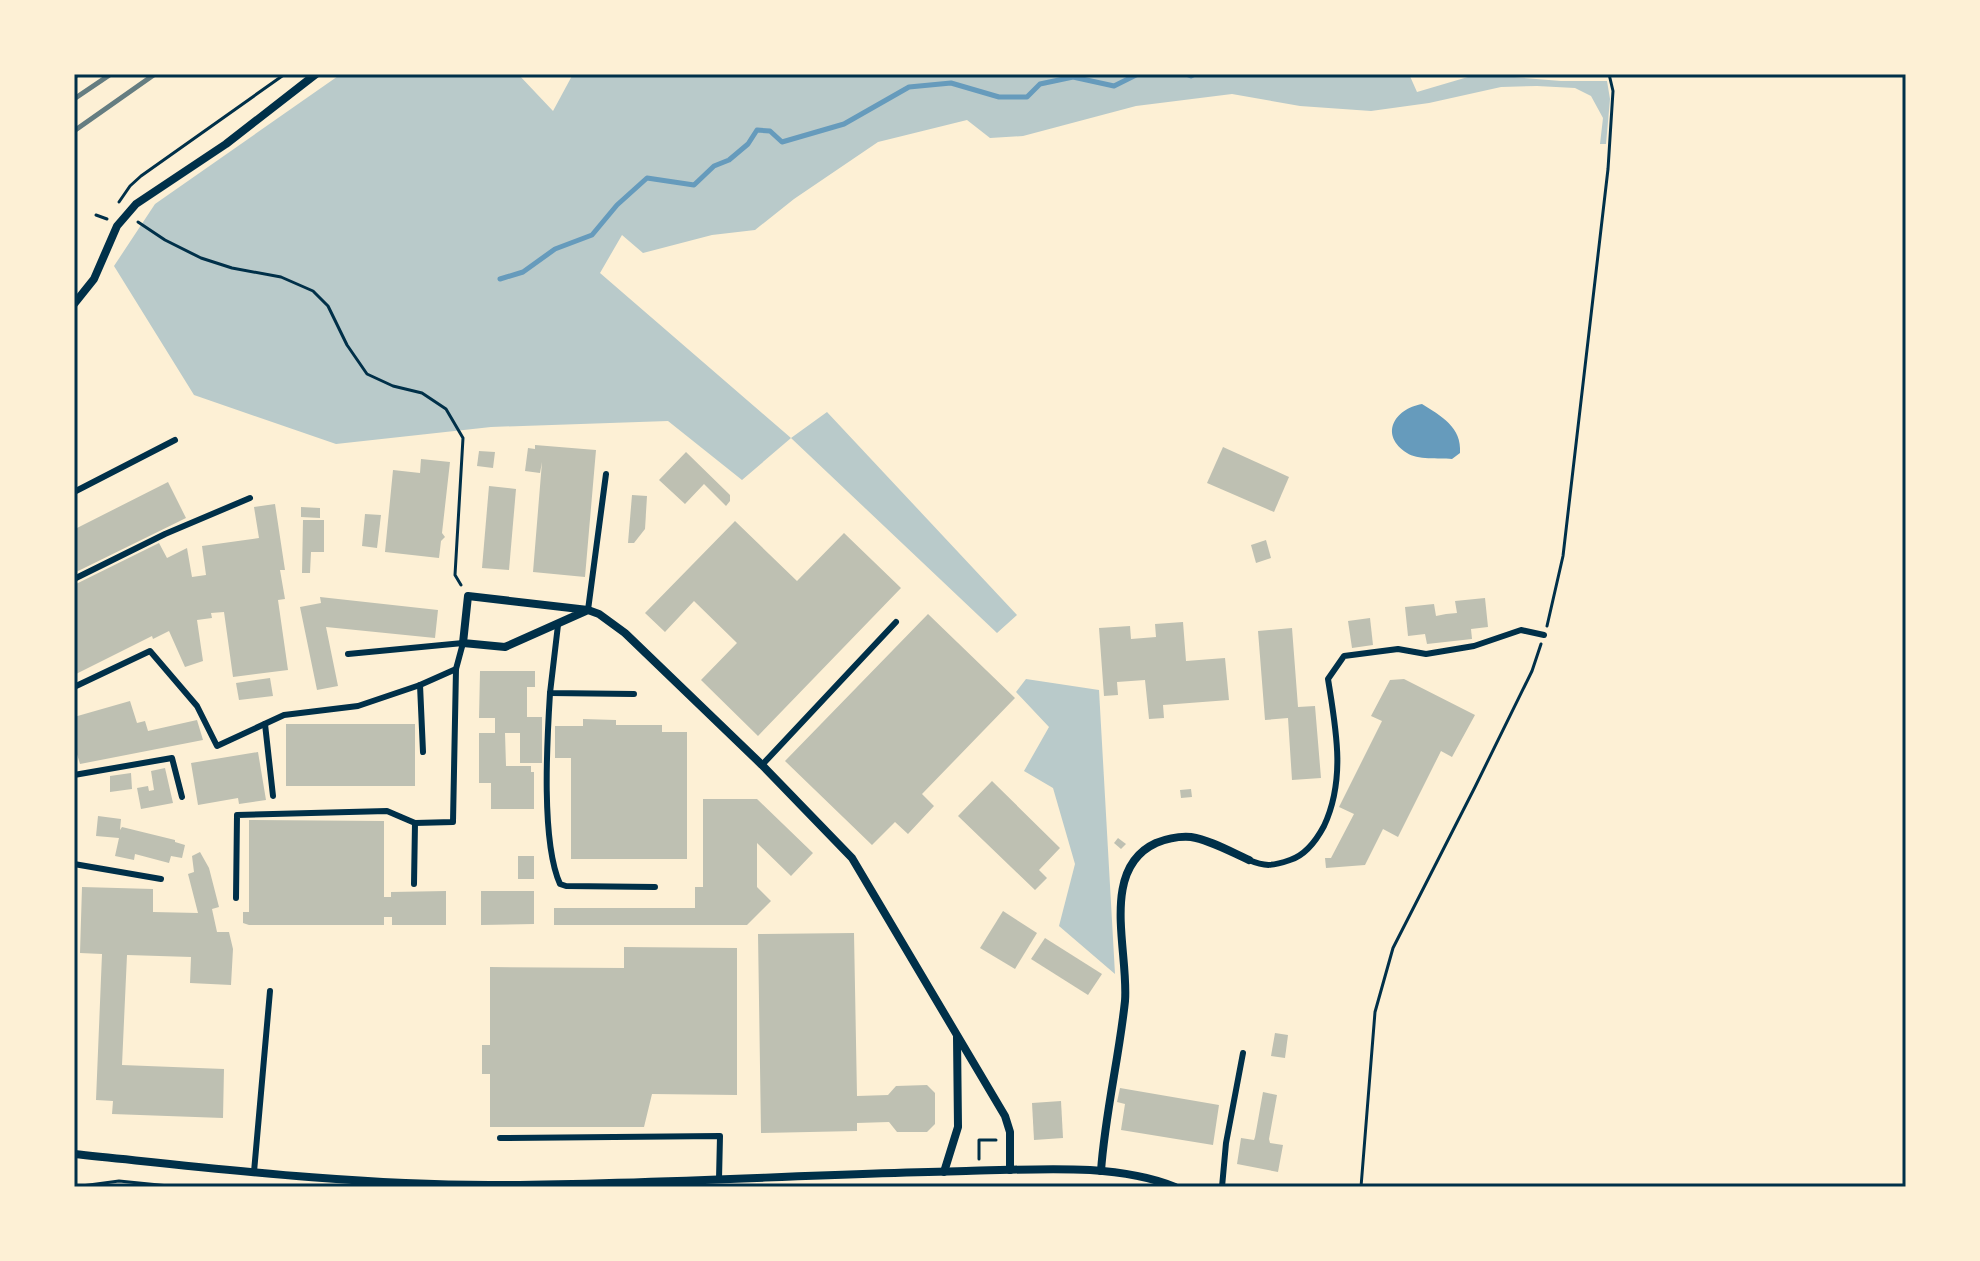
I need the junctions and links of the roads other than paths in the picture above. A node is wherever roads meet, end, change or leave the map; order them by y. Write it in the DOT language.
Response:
graph roads {
  1 [pos="316,74"];
  2 [pos="74,304"];
  3 [pos="175,440"];
  4 [pos="606,474"];
  5 [pos="74,492"];
  6 [pos="250,498"];
  7 [pos="74,579"];
  8 [pos="588,610"];
  9 [pos="896,622"];
  10 [pos="558,625"];
  11 [pos="1544,635"];
  12 [pos="463,643"];
  13 [pos="348,654"];
  14 [pos="456,669"];
  15 [pos="420,685"];
  16 [pos="74,687"];
  17 [pos="550,693"];
  18 [pos="634,694"];
  19 [pos="265,724"];
  20 [pos="423,752"];
  21 [pos="762,765"];
  22 [pos="74,775"];
  23 [pos="273,796"];
  24 [pos="182,797"];
  25 [pos="415,823"];
  26 [pos="1249,860"];
  27 [pos="74,864"];
  28 [pos="161,879"];
  29 [pos="414,884"];
  30 [pos="655,887"];
  31 [pos="236,898"];
  32 [pos="270,991"];
  33 [pos="956,1037"];
  34 [pos="1243,1053"];
  35 [pos="500,1138"];
  36 [pos="74,1154"];
  37 [pos="1010,1170"];
  38 [pos="1101,1171"];
  39 [pos="254,1172"];
  40 [pos="944,1172"];
  41 [pos="297,1176"];
  42 [pos="719,1179"];
  43 [pos="642,1185"];
  44 [pos="296,1187"];
  45 [pos="1175,1187"];
  46 [pos="1222,1187"];
  1 -- 2 [label="street"];
  3 -- 5 [label="lane"];
  4 -- 8 [label="lane"];
  6 -- 7 [label="lane"];
  8 -- 10 [label="street"];
  8 -- 12 [label="street"];
  8 -- 21 [label="street"];
  9 -- 21 [label="lane"];
  10 -- 12 [label="street"];
  10 -- 17 [label="lane"];
  11 -- 26 [label="lane"];
  12 -- 13 [label="lane"];
  12 -- 14 [label="lane"];
  14 -- 15 [label="lane"];
  14 -- 25 [label="lane"];
  15 -- 19 [label="lane"];
  15 -- 20 [label="lane"];
  16 -- 19 [label="lane"];
  17 -- 18 [label="lane"];
  17 -- 30 [label="lane"];
  19 -- 23 [label="lane"];
  21 -- 33 [label="street"];
  22 -- 24 [label="lane"];
  25 -- 29 [label="lane"];
  25 -- 31 [label="lane"];
  26 -- 38 [label="street"];
  27 -- 28 [label="lane"];
  32 -- 39 [label="lane"];
  33 -- 37 [label="street"];
  33 -- 40 [label="street"];
  34 -- 46 [label="lane"];
  35 -- 42 [label="lane"];
  36 -- 39 [label="street"];
  37 -- 38 [label="street"];
  37 -- 40 [label="street"];
  38 -- 45 [label="street"];
  39 -- 41 [label="street"];
  40 -- 42 [label="street"];
  41 -- 43 [label="street"];
  41 -- 44 [label="lane"];
  42 -- 43 [label="street"];
}
